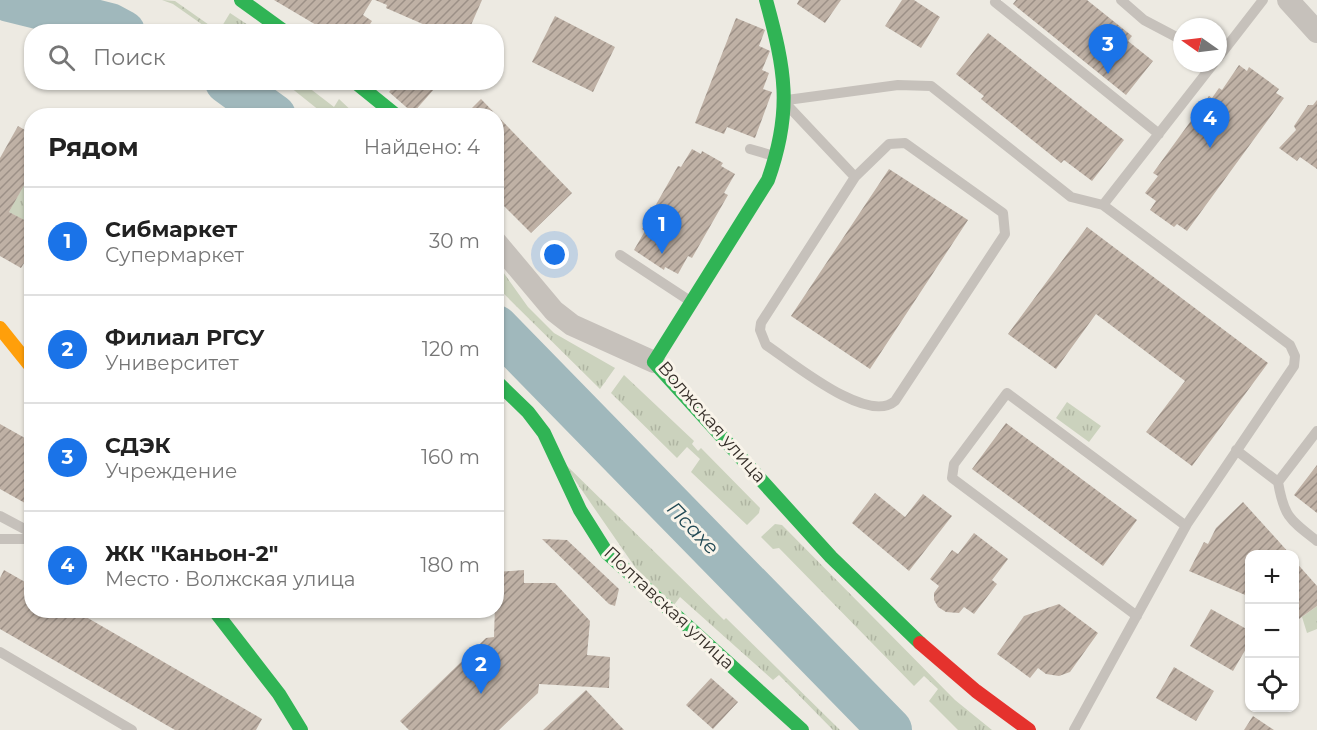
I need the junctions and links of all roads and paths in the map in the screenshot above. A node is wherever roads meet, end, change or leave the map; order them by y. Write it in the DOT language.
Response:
graph roads {
  1 [pos="241,0"];
  2 [pos="766,0"];
  3 [pos="996,0"];
  4 [pos="1121,0"];
  5 [pos="1263,0"];
  6 [pos="1288,0"];
  7 [pos="274,24"];
  8 [pos="1317,32"];
  9 [pos="1173,35"];
  10 [pos="1227,46"];
  11 [pos="1207,72"];
  12 [pos="366,90"];
  13 [pos="783,100"];
  14 [pos="387,108"];
  15 [pos="1159,134"];
  16 [pos="750,149"];
  17 [pos="777,157"];
  18 [pos="855,177"];
  19 [pos="1104,206"];
  20 [pos="504,252"];
  21 [pos="620,255"];
  22 [pos="691,301"];
  23 [pos="0,328"];
  24 [pos="24,358"];
  25 [pos="654,362"];
  26 [pos="504,388"];
  27 [pos="1317,431"];
  28 [pos="1236,450"];
  29 [pos="1278,482"];
  30 [pos="0,516"];
  31 [pos="1186,526"];
  32 [pos="24,529"];
  33 [pos="0,539"];
  34 [pos="24,539"];
  35 [pos="1317,541"];
  36 [pos="1137,616"];
  37 [pos="220,618"];
  38 [pos="0,652"];
  39 [pos="132,730"];
  40 [pos="302,730"];
  41 [pos="802,730"];
  42 [pos="1029,730"];
  43 [pos="1074,730"];
  1 -- 7 [label="street"];
  2 -- 13 [label="street, Волжская улица"];
  3 -- 15 [label="lane"];
  4 -- 9 [label="lane"];
  5 -- 10 [label="lane"];
  6 -- 8 [label="street"];
  11 -- 15 [label="lane"];
  12 -- 14 [label="street"];
  13 -- 17 [label="street, Волжская улица"];
  13 -- 18 [label="lane"];
  13 -- 19 [label="lane"];
  15 -- 19 [label="lane"];
  16 -- 17 [label="lane"];
  17 -- 22 [label="street, Волжская улица"];
  18 -- 18 [label="lane"];
  19 -- 28 [label="lane"];
  20 -- 25 [label="street"];
  21 -- 22 [label="lane"];
  22 -- 25 [label="street, Волжская улица"];
  23 -- 24 [label="street"];
  25 -- 42 [label="street, Волжская улица"];
  26 -- 41 [label="street, Полтавская улица"];
  27 -- 29 [label="lane"];
  28 -- 29 [label="lane"];
  28 -- 31 [label="lane"];
  29 -- 35 [label="lane"];
  30 -- 32 [label="lane"];
  31 -- 36 [label="lane"];
  31 -- 36 [label="lane"];
  33 -- 34 [label="lane"];
  36 -- 43 [label="lane"];
  37 -- 40 [label="street"];
  38 -- 39 [label="lane"];
}
